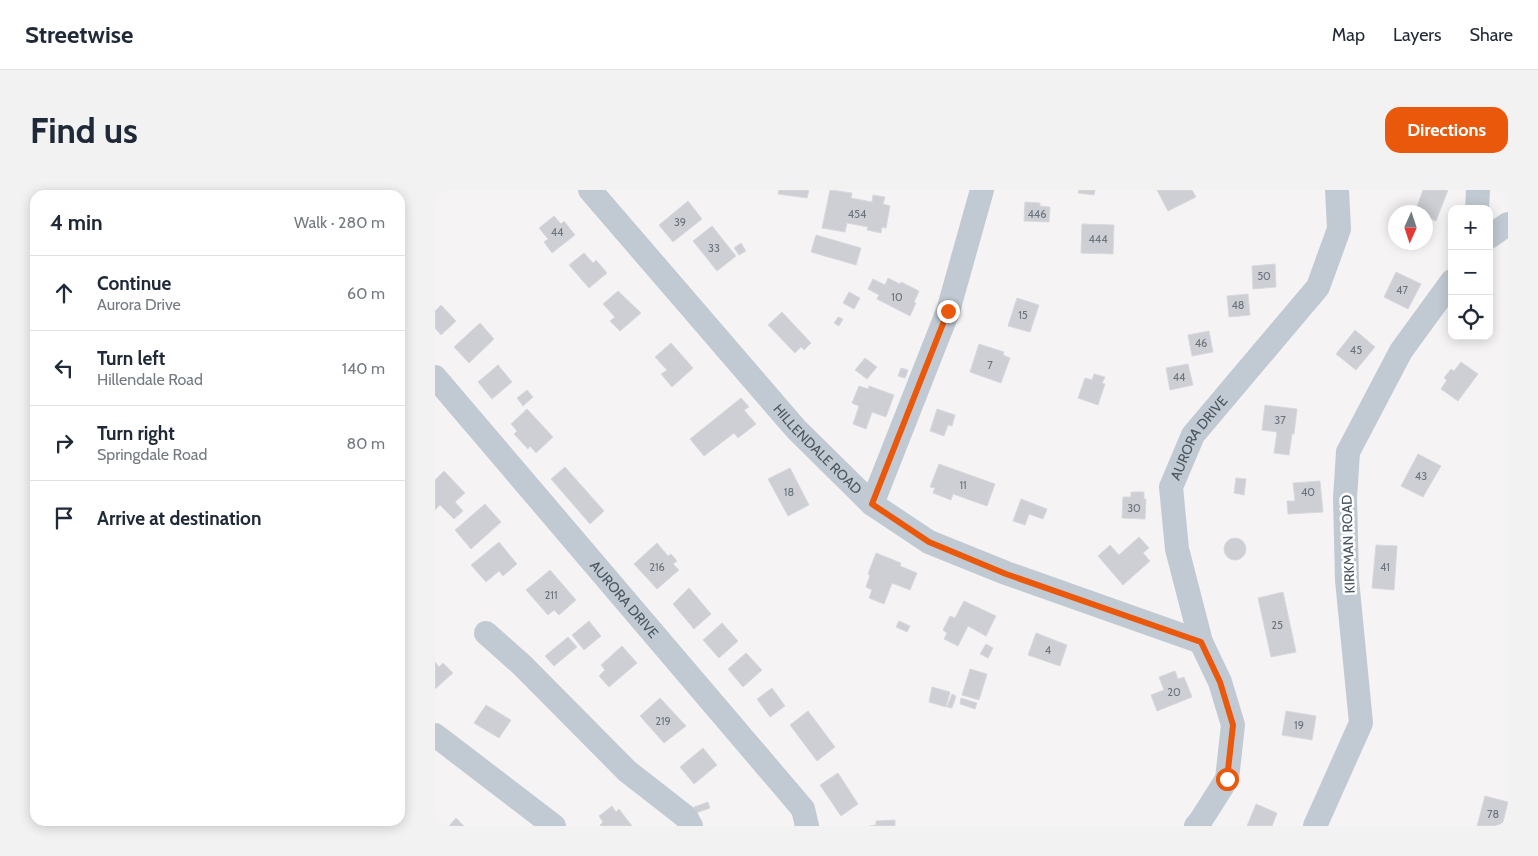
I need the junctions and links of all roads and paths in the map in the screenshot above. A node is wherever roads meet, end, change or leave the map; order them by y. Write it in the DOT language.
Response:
graph roads {
  1 [pos="590,190"];
  2 [pos="982,190"];
  3 [pos="1337,190"];
  4 [pos="1478,190"];
  5 [pos="1477,205"];
  6 [pos="1508,224"];
  7 [pos="1493,234"];
  8 [pos="1448,287"];
  9 [pos="435,377"];
  10 [pos="872,504"];
  11 [pos="486,633"];
  12 [pos="1201,642"];
  13 [pos="435,735"];
  14 [pos="554,826"];
  15 [pos="691,826"];
  16 [pos="807,826"];
  17 [pos="1196,826"];
  18 [pos="1315,826"];
  1 -- 10 [label="street, HILLENDALE ROAD"];
  2 -- 10 [label="street"];
  3 -- 12 [label="street, AURORA DRIVE"];
  4 -- 5 [label="street"];
  6 -- 7 [label="street"];
  8 -- 18 [label="street, KIRKMAN ROAD"];
  9 -- 16 [label="street, AURORA DRIVE"];
  10 -- 12 [label="street, HILLENDALE ROAD"];
  11 -- 15 [label="street"];
  12 -- 17 [label="street, AURORA DRIVE"];
  13 -- 14 [label="street"];
}
